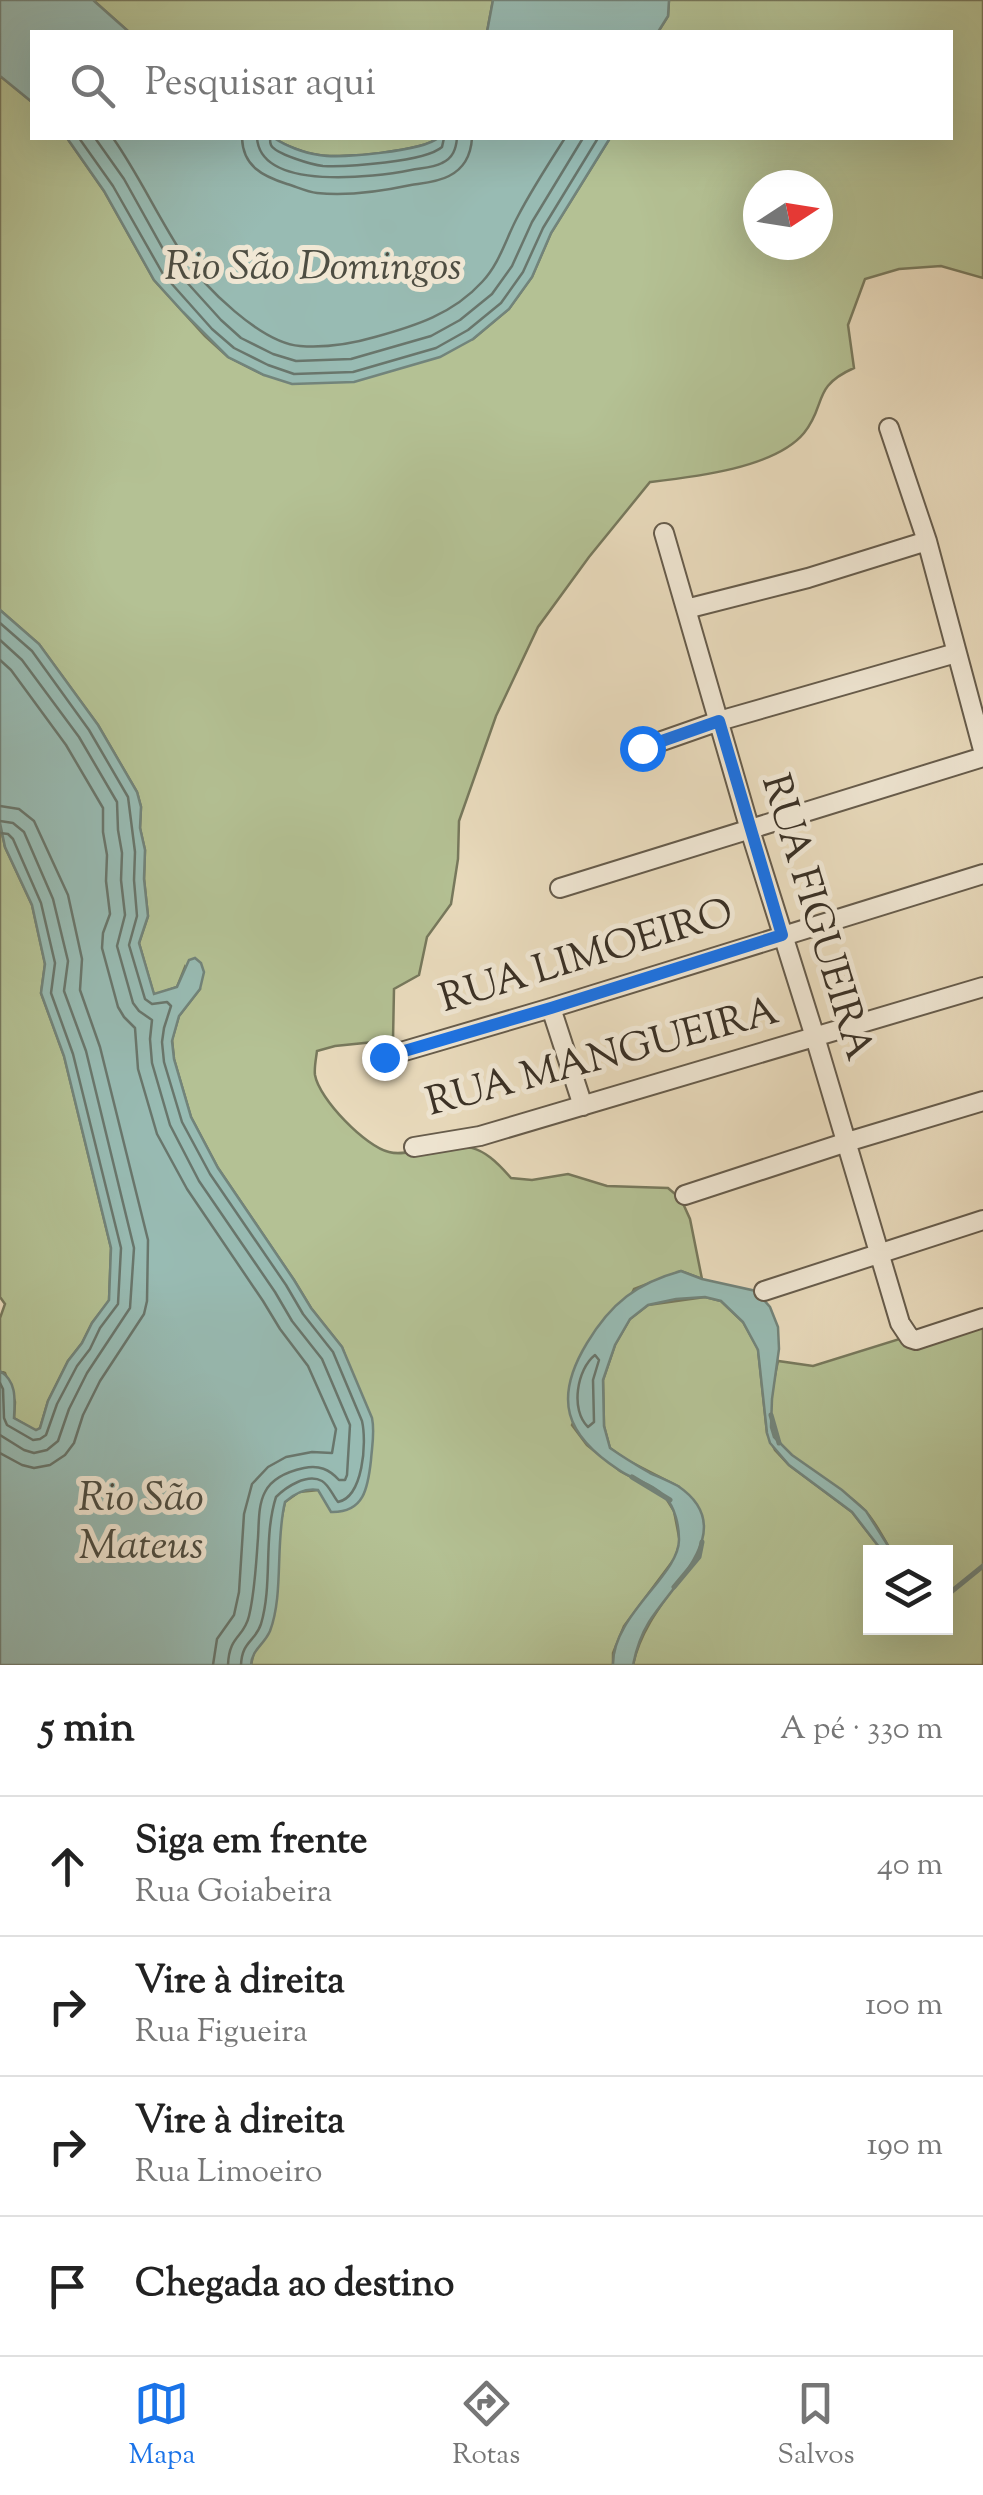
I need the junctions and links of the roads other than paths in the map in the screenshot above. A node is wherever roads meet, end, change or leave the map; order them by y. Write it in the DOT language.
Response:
graph roads {
  1 [pos="889,428"];
  2 [pos="664,534"];
  3 [pos="928,541"];
  4 [pos="686,609"];
  5 [pos="956,653"];
  6 [pos="719,721"];
  7 [pos="980,727"];
  8 [pos="642,748"];
  9 [pos="983,754"];
  10 [pos="750,830"];
  11 [pos="983,874"];
  12 [pos="560,888"];
  13 [pos="782,935"];
  14 [pos="983,987"];
  15 [pos="551,1008"];
  16 [pos="815,1037"];
  17 [pos="384,1057"];
  18 [pos="983,1101"];
  19 [pos="582,1106"];
  20 [pos="847,1142"];
  21 [pos="414,1147"];
  22 [pos="686,1195"];
  23 [pos="983,1220"];
  24 [pos="879,1252"];
  25 [pos="764,1291"];
  26 [pos="983,1318"];
  1 -- 3 [label="street"];
  2 -- 4 [label="street, RUA FIGUEIRA"];
  3 -- 4 [label="street"];
  3 -- 5 [label="street"];
  4 -- 6 [label="street, RUA FIGUEIRA"];
  5 -- 6 [label="street"];
  5 -- 7 [label="street"];
  6 -- 8 [label="street"];
  6 -- 10 [label="street, RUA FIGUEIRA"];
  7 -- 9 [label="street"];
  9 -- 10 [label="street"];
  10 -- 12 [label="street"];
  10 -- 13 [label="street, RUA FIGUEIRA"];
  11 -- 13 [label="street, RUA LIMOEIRO"];
  13 -- 15 [label="street, RUA LIMOEIRO"];
  13 -- 16 [label="street, RUA FIGUEIRA"];
  14 -- 16 [label="street, RUA MANGUEIRA"];
  15 -- 17 [label="street, RUA LIMOEIRO"];
  15 -- 19 [label="street"];
  16 -- 19 [label="street, RUA MANGUEIRA"];
  16 -- 20 [label="street, RUA FIGUEIRA"];
  18 -- 20 [label="street"];
  19 -- 21 [label="street, RUA MANGUEIRA"];
  20 -- 22 [label="street"];
  20 -- 24 [label="street, RUA FIGUEIRA"];
  23 -- 24 [label="street"];
  24 -- 25 [label="street"];
  24 -- 26 [label="street, RUA FIGUEIRA"];
}
